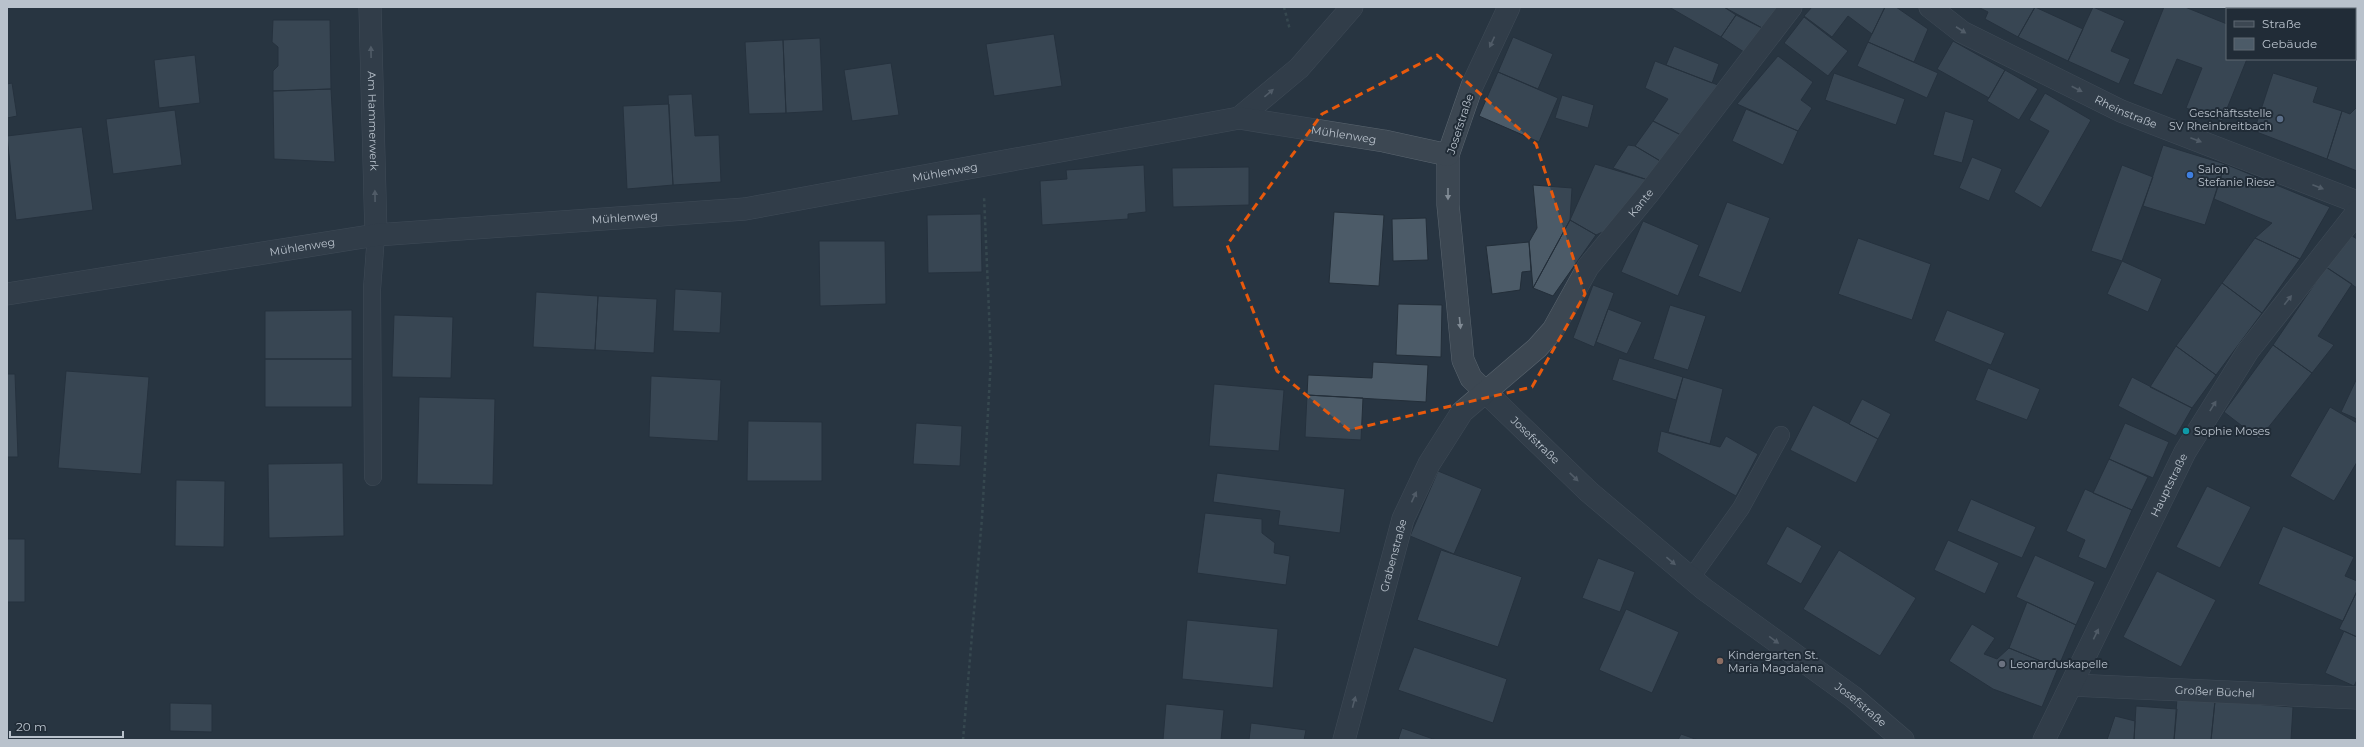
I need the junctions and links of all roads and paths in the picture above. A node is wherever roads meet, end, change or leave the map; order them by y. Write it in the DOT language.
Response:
graph roads {
  1 [pos="370,7"];
  2 [pos="1352,7"];
  3 [pos="1509,7"];
  4 [pos="1791,7"];
  5 [pos="1930,7"];
  6 [pos="1239,118"];
  7 [pos="1448,155"];
  8 [pos="983,165"];
  9 [pos="2357,202"];
  10 [pos="2357,212"];
  11 [pos="376,235"];
  12 [pos="7,294"];
  13 [pos="1484,391"];
  14 [pos="1781,435"];
  15 [pos="373,477"];
  16 [pos="1691,578"];
  17 [pos="2076,677"];
  18 [pos="2357,698"];
  19 [pos="963,740"];
  20 [pos="1344,740"];
  21 [pos="1903,740"];
  22 [pos="2044,740"];
  11 -- 1 [label="street, Am Hammerwerk, one-way"];
  6 -- 2 [label="street, Mühlenweg, one-way"];
  3 -- 7 [label="street, Josefstraße, one-way"];
  4 -- 13 [label="street, Kante"];
  5 -- 9 [label="street, Rheinstraße, one-way"];
  6 -- 7 [label="street, Mühlenweg"];
  6 -- 8 [label="street, Mühlenweg"];
  7 -- 13 [label="street, Josefstraße, one-way"];
  8 -- 11 [label="street, Mühlenweg"];
  8 -- 19 [label="path"];
  17 -- 10 [label="street, Hauptstraße, one-way"];
  11 -- 12 [label="street, Mühlenweg"];
  11 -- 15 [label="lane"];
  13 -- 16 [label="street, Josefstraße, one-way"];
  20 -- 13 [label="street, Grabenstraße, one-way"];
  14 -- 16 [label="lane"];
  16 -- 21 [label="street, Josefstraße, one-way"];
  17 -- 18 [label="street, Großer Büchel"];
  17 -- 22 [label="street, Hauptstraße"];
}
